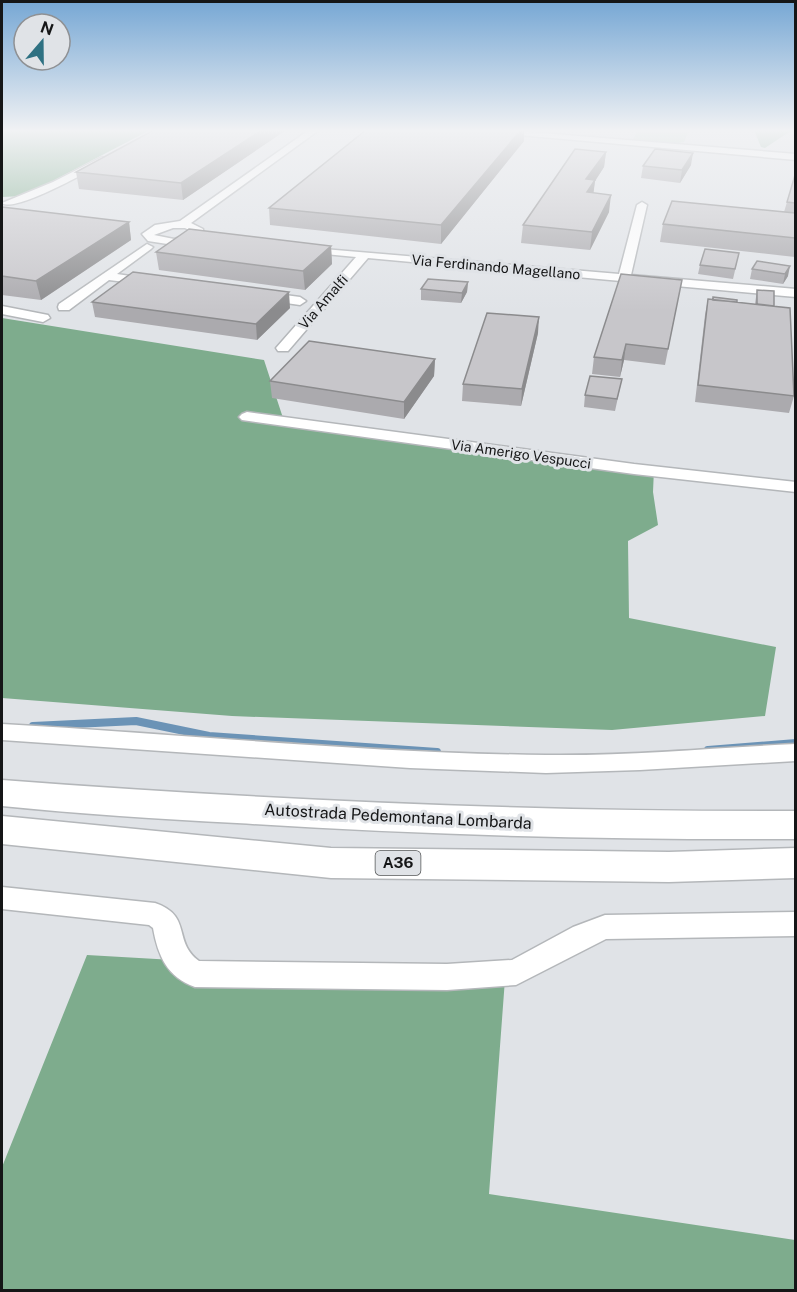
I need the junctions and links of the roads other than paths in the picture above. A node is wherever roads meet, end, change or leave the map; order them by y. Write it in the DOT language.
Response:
graph roads {
  1 [pos="39,190"];
  2 [pos="230,190"];
  3 [pos="4,203"];
  4 [pos="642,205"];
  5 [pos="13,214"];
  6 [pos="181,225"];
  7 [pos="147,248"];
  8 [pos="297,248"];
  9 [pos="364,255"];
  10 [pos="106,276"];
  11 [pos="624,277"];
  12 [pos="170,285"];
  13 [pos="793,291"];
  14 [pos="246,294"];
  15 [pos="300,301"];
  16 [pos="64,306"];
  17 [pos="2,310"];
  18 [pos="43,318"];
  19 [pos="282,348"];
  20 [pos="247,417"];
  21 [pos="795,487"];
  22 [pos="2,732"];
  23 [pos="795,752"];
  24 [pos="2,793"];
  25 [pos="795,825"];
  26 [pos="2,830"];
  27 [pos="795,863"];
  28 [pos="2,898"];
  29 [pos="795,924"];
  1 -- 3 [label="street"];
  2 -- 6 [label="street"];
  3 -- 5 [label="street"];
  4 -- 11 [label="street"];
  6 -- 6 [label="street"];
  7 -- 10 [label="street"];
  8 -- 9 [label="street, Via Ferdinando Magellano"];
  9 -- 11 [label="street, Via Ferdinando Magellano"];
  9 -- 19 [label="street, Via Amalfi"];
  10 -- 12 [label="street"];
  10 -- 16 [label="street"];
  11 -- 13 [label="street, Via Ferdinando Magellano"];
  14 -- 15 [label="street"];
  17 -- 18 [label="street"];
  20 -- 21 [label="street, Via Amerigo Vespucci"];
  22 -- 23 [label="street"];
  24 -- 25 [label="highway, Autostrada Pedemontana Lombarda"];
  26 -- 27 [label="highway, A36"];
  28 -- 29 [label="street"];
}
